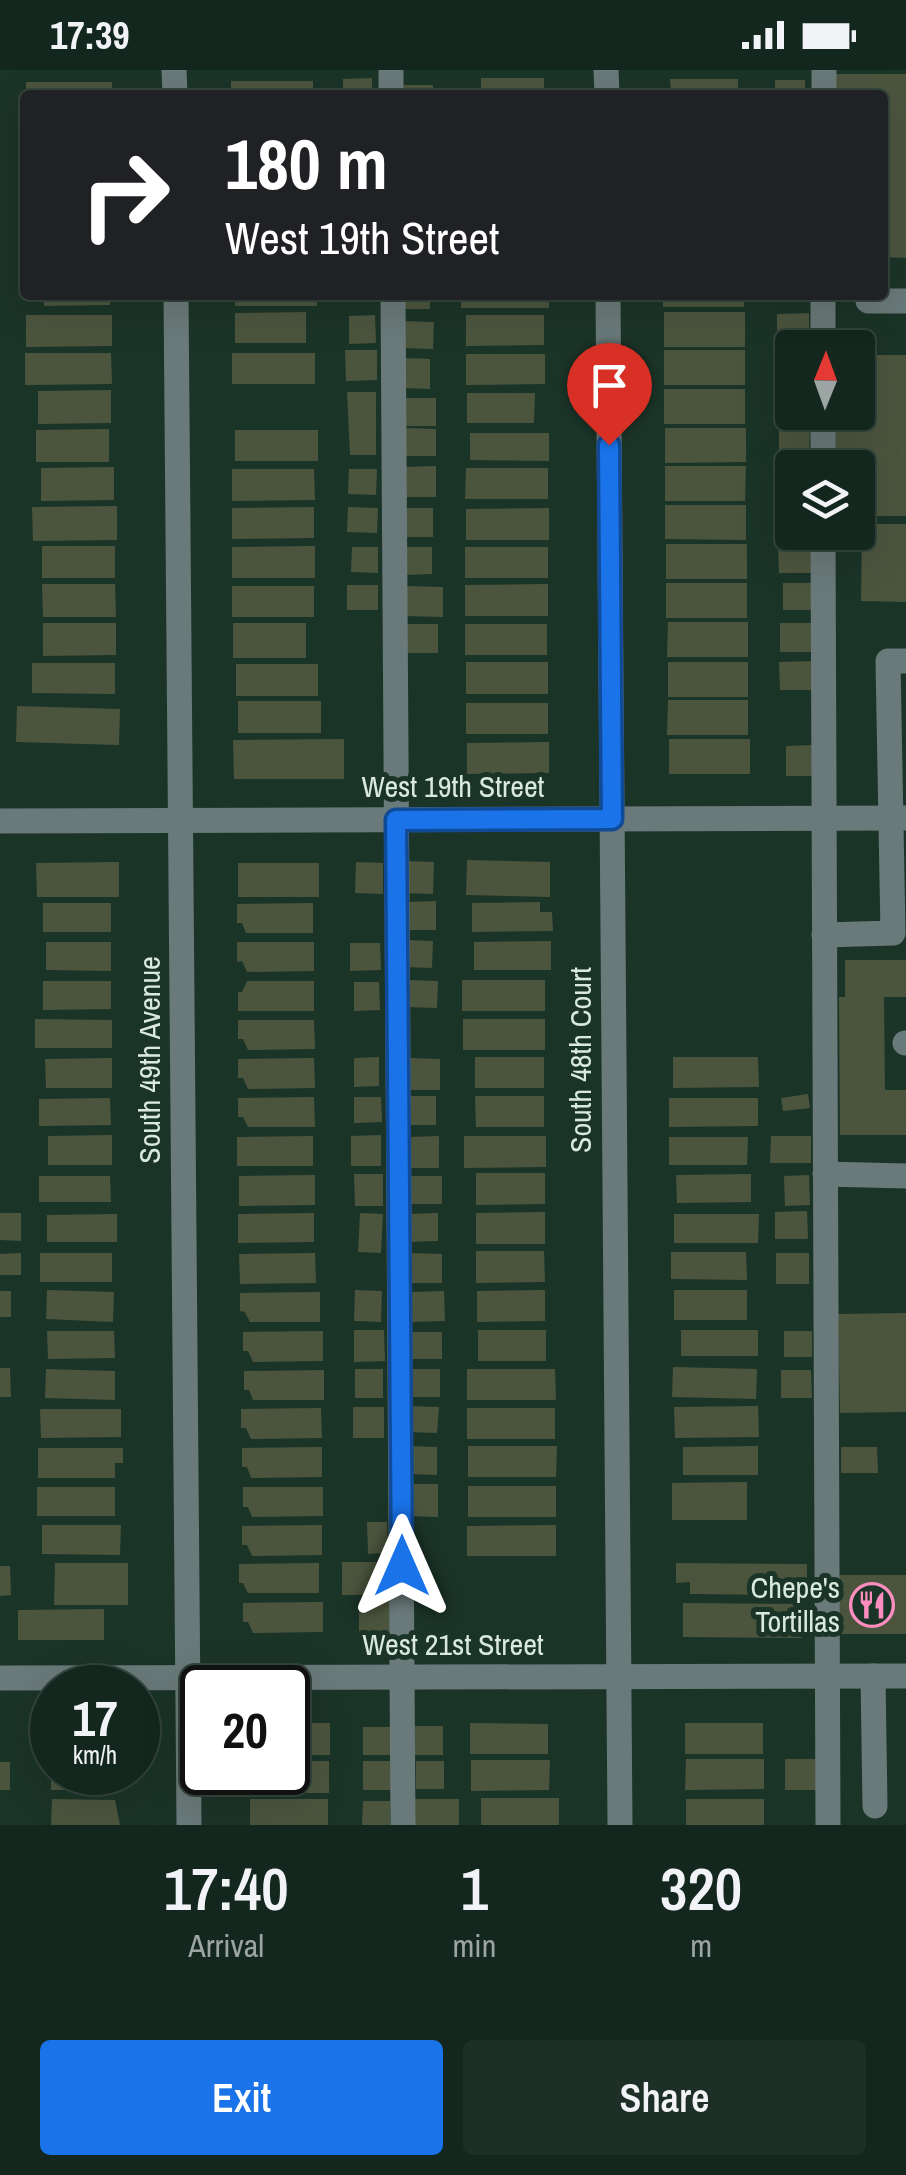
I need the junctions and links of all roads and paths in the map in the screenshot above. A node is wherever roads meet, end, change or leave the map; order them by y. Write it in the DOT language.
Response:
graph roads {
  1 [pos="176,300"];
  2 [pos="393,300"];
  3 [pos="608,300"];
  4 [pos="823,300"];
  5 [pos="868,300"];
  6 [pos="906,301"];
  7 [pos="823,330"];
  8 [pos="823,550"];
  9 [pos="906,661"];
  10 [pos="898,818"];
  11 [pos="612,819"];
  12 [pos="823,819"];
  13 [pos="396,820"];
  14 [pos="0,821"];
  15 [pos="180,821"];
  16 [pos="824,936"];
  17 [pos="825,1174"];
  18 [pos="906,1176"];
  19 [pos="188,1665"];
  20 [pos="828,1676"];
  21 [pos="873,1676"];
  22 [pos="906,1676"];
  23 [pos="619,1677"];
  24 [pos="0,1678"];
  25 [pos="180,1678"];
  26 [pos="310,1678"];
  27 [pos="402,1678"];
  28 [pos="188,1795"];
  29 [pos="875,1806"];
  30 [pos="188,1825"];
  31 [pos="403,1825"];
  32 [pos="620,1825"];
  33 [pos="828,1825"];
  1 -- 15 [label="street, South 49th Avenue"];
  2 -- 13 [label="street"];
  3 -- 11 [label="street, South 48th Court"];
  4 -- 7 [label="street"];
  5 -- 6 [label="street"];
  8 -- 12 [label="street"];
  9 -- 10 [label="street"];
  10 -- 12 [label="street, West 19th Street"];
  10 -- 16 [label="street"];
  11 -- 12 [label="street, West 19th Street"];
  11 -- 13 [label="street, West 19th Street"];
  11 -- 23 [label="street, South 48th Court"];
  12 -- 16 [label="street"];
  13 -- 15 [label="street, West 19th Street"];
  13 -- 27 [label="street"];
  14 -- 15 [label="street, West 19th Street"];
  15 -- 19 [label="street, South 49th Avenue"];
  16 -- 17 [label="street"];
  17 -- 18 [label="street"];
  17 -- 20 [label="street"];
  20 -- 21 [label="street, West 21st Street"];
  20 -- 23 [label="street, West 21st Street"];
  20 -- 33 [label="street"];
  21 -- 22 [label="street, West 21st Street"];
  21 -- 29 [label="street"];
  23 -- 27 [label="street, West 21st Street"];
  23 -- 32 [label="street, South 48th Court"];
  24 -- 25 [label="street, West 21st Street"];
  26 -- 27 [label="street, West 21st Street"];
  27 -- 31 [label="street"];
  28 -- 30 [label="street, South 49th Avenue"];
}
